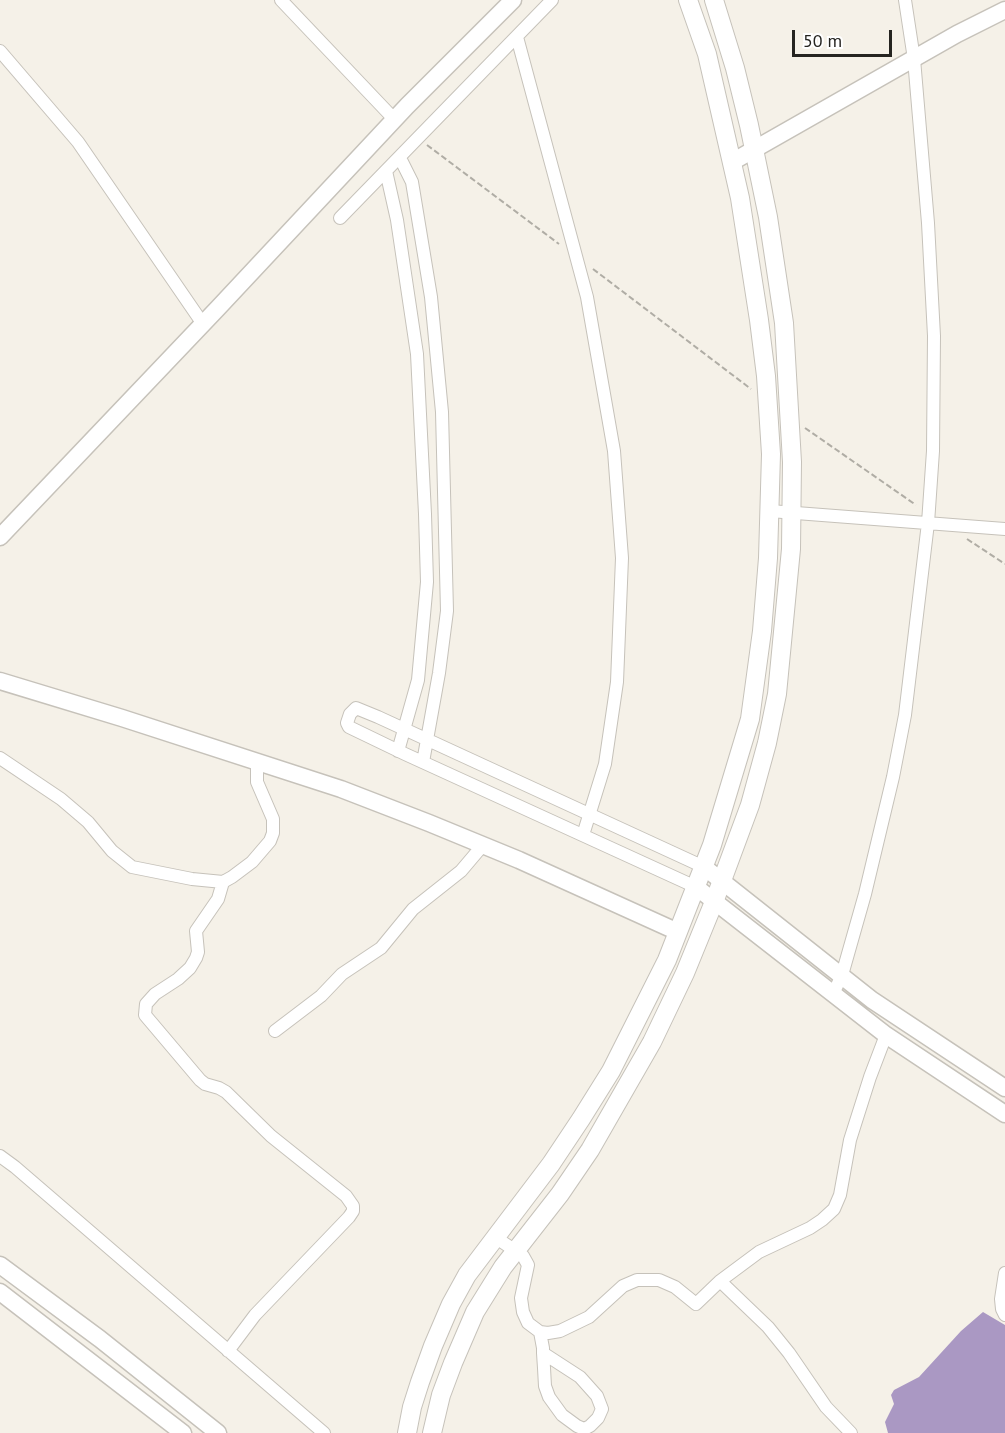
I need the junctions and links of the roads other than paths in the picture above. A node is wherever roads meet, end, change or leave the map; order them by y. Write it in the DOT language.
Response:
graph roads {
  1 [pos="281,0"];
  2 [pos="513,0"];
  3 [pos="552,0"];
  4 [pos="688,0"];
  5 [pos="714,0"];
  6 [pos="904,0"];
  7 [pos="1005,10"];
  8 [pos="517,37"];
  9 [pos="0,51"];
  10 [pos="914,59"];
  11 [pos="394,119"];
  12 [pos="755,151"];
  13 [pos="400,158"];
  14 [pos="732,162"];
  15 [pos="386,171"];
  16 [pos="340,218"];
  17 [pos="203,324"];
  18 [pos="770,511"];
  19 [pos="791,513"];
  20 [pos="928,518"];
  21 [pos="1005,529"];
  22 [pos="0,537"];
  23 [pos="0,681"];
  24 [pos="404,729"];
  25 [pos="427,740"];
  26 [pos="398,751"];
  27 [pos="0,758"];
  28 [pos="257,762"];
  29 [pos="423,762"];
  30 [pos="589,815"];
  31 [pos="583,835"];
  32 [pos="483,845"];
  33 [pos="704,867"];
  34 [pos="722,880"];
  35 [pos="223,882"];
  36 [pos="696,887"];
  37 [pos="714,902"];
  38 [pos="678,932"];
  39 [pos="842,975"];
  40 [pos="833,994"];
  41 [pos="275,1031"];
  42 [pos="886,1035"];
  43 [pos="1005,1088"];
  44 [pos="1005,1114"];
  45 [pos="0,1156"];
  46 [pos="495,1237"];
  47 [pos="516,1251"];
  48 [pos="0,1265"];
  49 [pos="1005,1273"];
  50 [pos="720,1281"];
  51 [pos="0,1292"];
  52 [pos="1005,1315"];
  53 [pos="540,1332"];
  54 [pos="228,1350"];
  55 [pos="543,1353"];
  56 [pos="183,1433"];
  57 [pos="218,1433"];
  58 [pos="324,1433"];
  59 [pos="407,1433"];
  60 [pos="432,1433"];
  61 [pos="851,1433"];
  1 -- 11 [label="street"];
  2 -- 11 [label="street"];
  3 -- 8 [label="street"];
  4 -- 14 [label="main road"];
  5 -- 12 [label="main road"];
  6 -- 10 [label="street"];
  7 -- 10 [label="street"];
  8 -- 13 [label="street"];
  8 -- 30 [label="street"];
  9 -- 17 [label="street"];
  10 -- 12 [label="street"];
  10 -- 20 [label="street"];
  11 -- 17 [label="street"];
  12 -- 14 [label="street"];
  12 -- 19 [label="main road"];
  13 -- 15 [label="street"];
  13 -- 25 [label="street"];
  14 -- 18 [label="main road"];
  15 -- 16 [label="street"];
  15 -- 24 [label="street"];
  17 -- 22 [label="street"];
  18 -- 19 [label="street"];
  18 -- 33 [label="main road"];
  19 -- 20 [label="street"];
  19 -- 34 [label="main road"];
  20 -- 21 [label="street"];
  20 -- 39 [label="street"];
  23 -- 28 [label="street"];
  24 -- 25 [label="street"];
  24 -- 26 [label="street"];
  24 -- 26 [label="street"];
  25 -- 29 [label="street"];
  25 -- 30 [label="street"];
  26 -- 29 [label="street"];
  27 -- 35 [label="street"];
  28 -- 32 [label="street"];
  28 -- 35 [label="street"];
  29 -- 31 [label="street"];
  30 -- 31 [label="street"];
  30 -- 33 [label="street"];
  31 -- 36 [label="street"];
  32 -- 38 [label="street"];
  32 -- 41 [label="street"];
  33 -- 34 [label="street"];
  33 -- 36 [label="main road"];
  34 -- 37 [label="main road"];
  34 -- 39 [label="street"];
  35 -- 54 [label="street"];
  36 -- 37 [label="street"];
  36 -- 38 [label="main road"];
  37 -- 40 [label="street"];
  37 -- 47 [label="main road"];
  38 -- 46 [label="main road"];
  39 -- 40 [label="street"];
  39 -- 43 [label="street"];
  40 -- 42 [label="street"];
  42 -- 44 [label="street"];
  42 -- 50 [label="street"];
  45 -- 54 [label="street"];
  46 -- 47 [label="street"];
  46 -- 59 [label="main road"];
  47 -- 53 [label="street"];
  47 -- 60 [label="main road"];
  48 -- 57 [label="street"];
  49 -- 52 [label="street"];
  50 -- 53 [label="street"];
  50 -- 61 [label="street"];
  51 -- 56 [label="street"];
  53 -- 55 [label="street"];
  54 -- 58 [label="street"];
  55 -- 55 [label="street"];
}
